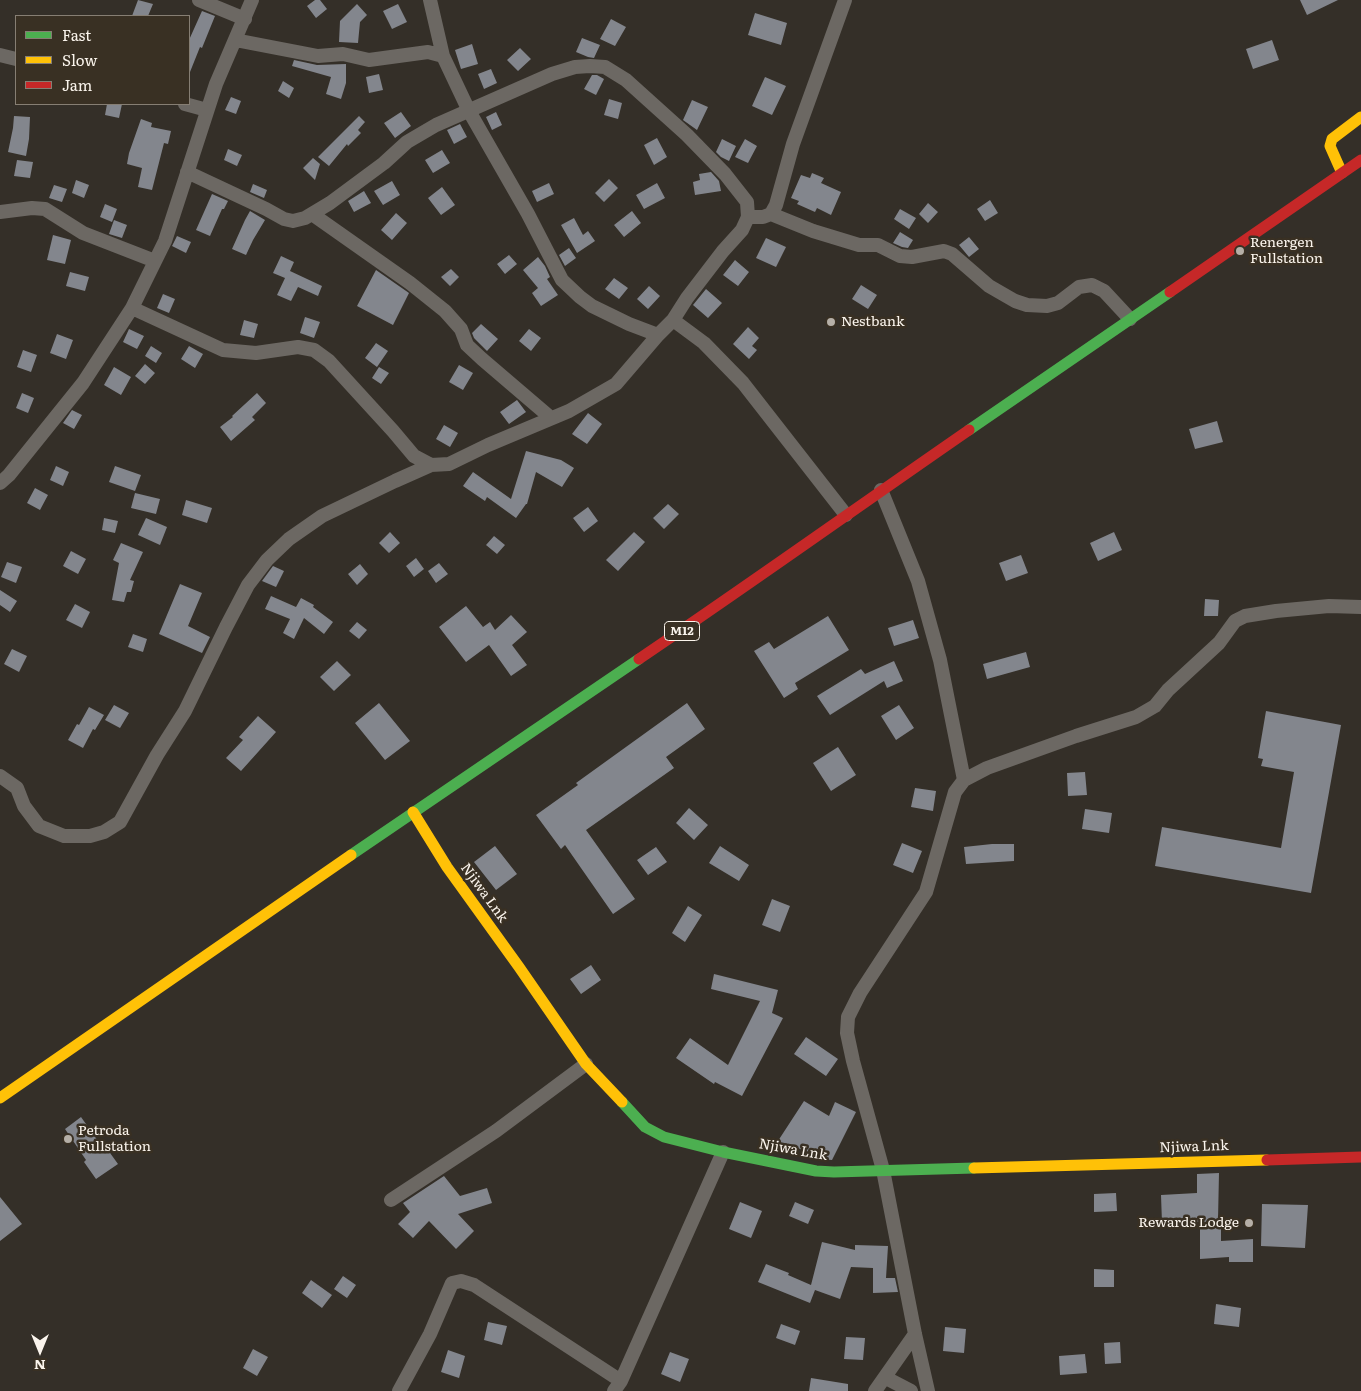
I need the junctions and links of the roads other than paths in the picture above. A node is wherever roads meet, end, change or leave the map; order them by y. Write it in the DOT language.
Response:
graph roads {
  1 [pos="199,0"];
  2 [pos="252,0"];
  3 [pos="430,0"];
  4 [pos="845,0"];
  5 [pos="244,18"];
  6 [pos="235,40"];
  7 [pos="0,55"];
  8 [pos="443,56"];
  9 [pos="15,59"];
  10 [pos="189,105"];
  11 [pos="207,110"];
  12 [pos="469,111"];
  13 [pos="1361,117"];
  14 [pos="1361,160"];
  15 [pos="187,172"];
  16 [pos="1342,173"];
  17 [pos="0,212"];
  18 [pos="312,214"];
  19 [pos="771,214"];
  20 [pos="748,216"];
  21 [pos="156,261"];
  22 [pos="132,308"];
  23 [pos="1130,319"];
  24 [pos="674,320"];
  25 [pos="658,335"];
  26 [pos="551,418"];
  27 [pos="431,465"];
  28 [pos="0,483"];
  29 [pos="882,490"];
  30 [pos="846,515"];
  31 [pos="1361,607"];
  32 [pos="0,776"];
  33 [pos="964,780"];
  34 [pos="413,812"];
  35 [pos="586,1064"];
  36 [pos="0,1098"];
  37 [pos="723,1152"];
  38 [pos="1361,1157"];
  39 [pos="883,1170"];
  40 [pos="391,1200"];
  41 [pos="915,1334"];
  42 [pos="886,1378"];
  43 [pos="618,1386"];
  44 [pos="399,1391"];
  45 [pos="875,1391"];
  46 [pos="911,1391"];
  47 [pos="928,1391"];
  1 -- 5 [label="street"];
  2 -- 5 [label="street"];
  3 -- 8 [label="street"];
  4 -- 19 [label="street"];
  5 -- 6 [label="street"];
  6 -- 8 [label="street"];
  6 -- 11 [label="street"];
  7 -- 9 [label="street"];
  8 -- 12 [label="street"];
  10 -- 11 [label="street"];
  11 -- 15 [label="street"];
  12 -- 18 [label="street"];
  12 -- 20 [label="street"];
  12 -- 25 [label="street"];
  13 -- 16 [label="main road"];
  14 -- 16 [label="main road, M12"];
  15 -- 18 [label="street"];
  15 -- 21 [label="street"];
  16 -- 23 [label="main road, M12"];
  17 -- 21 [label="street"];
  18 -- 26 [label="street"];
  19 -- 20 [label="street"];
  19 -- 23 [label="street"];
  20 -- 24 [label="street"];
  21 -- 22 [label="street"];
  22 -- 27 [label="street"];
  22 -- 28 [label="street"];
  23 -- 29 [label="main road, M12"];
  24 -- 25 [label="street"];
  24 -- 30 [label="street"];
  25 -- 26 [label="street"];
  26 -- 27 [label="street"];
  27 -- 32 [label="street"];
  29 -- 30 [label="main road, M12"];
  29 -- 33 [label="street"];
  30 -- 34 [label="main road, M12"];
  31 -- 33 [label="street"];
  33 -- 39 [label="street"];
  34 -- 35 [label="main road, Njiwa Lnk"];
  34 -- 36 [label="main road, M12"];
  35 -- 37 [label="main road, Njiwa Lnk"];
  35 -- 40 [label="street"];
  37 -- 39 [label="main road, Njiwa Lnk"];
  37 -- 43 [label="street"];
  38 -- 39 [label="main road, Njiwa Lnk"];
  39 -- 41 [label="street"];
  41 -- 42 [label="street"];
  41 -- 47 [label="street"];
  42 -- 45 [label="street"];
  42 -- 46 [label="street"];
  43 -- 44 [label="street"];
}
